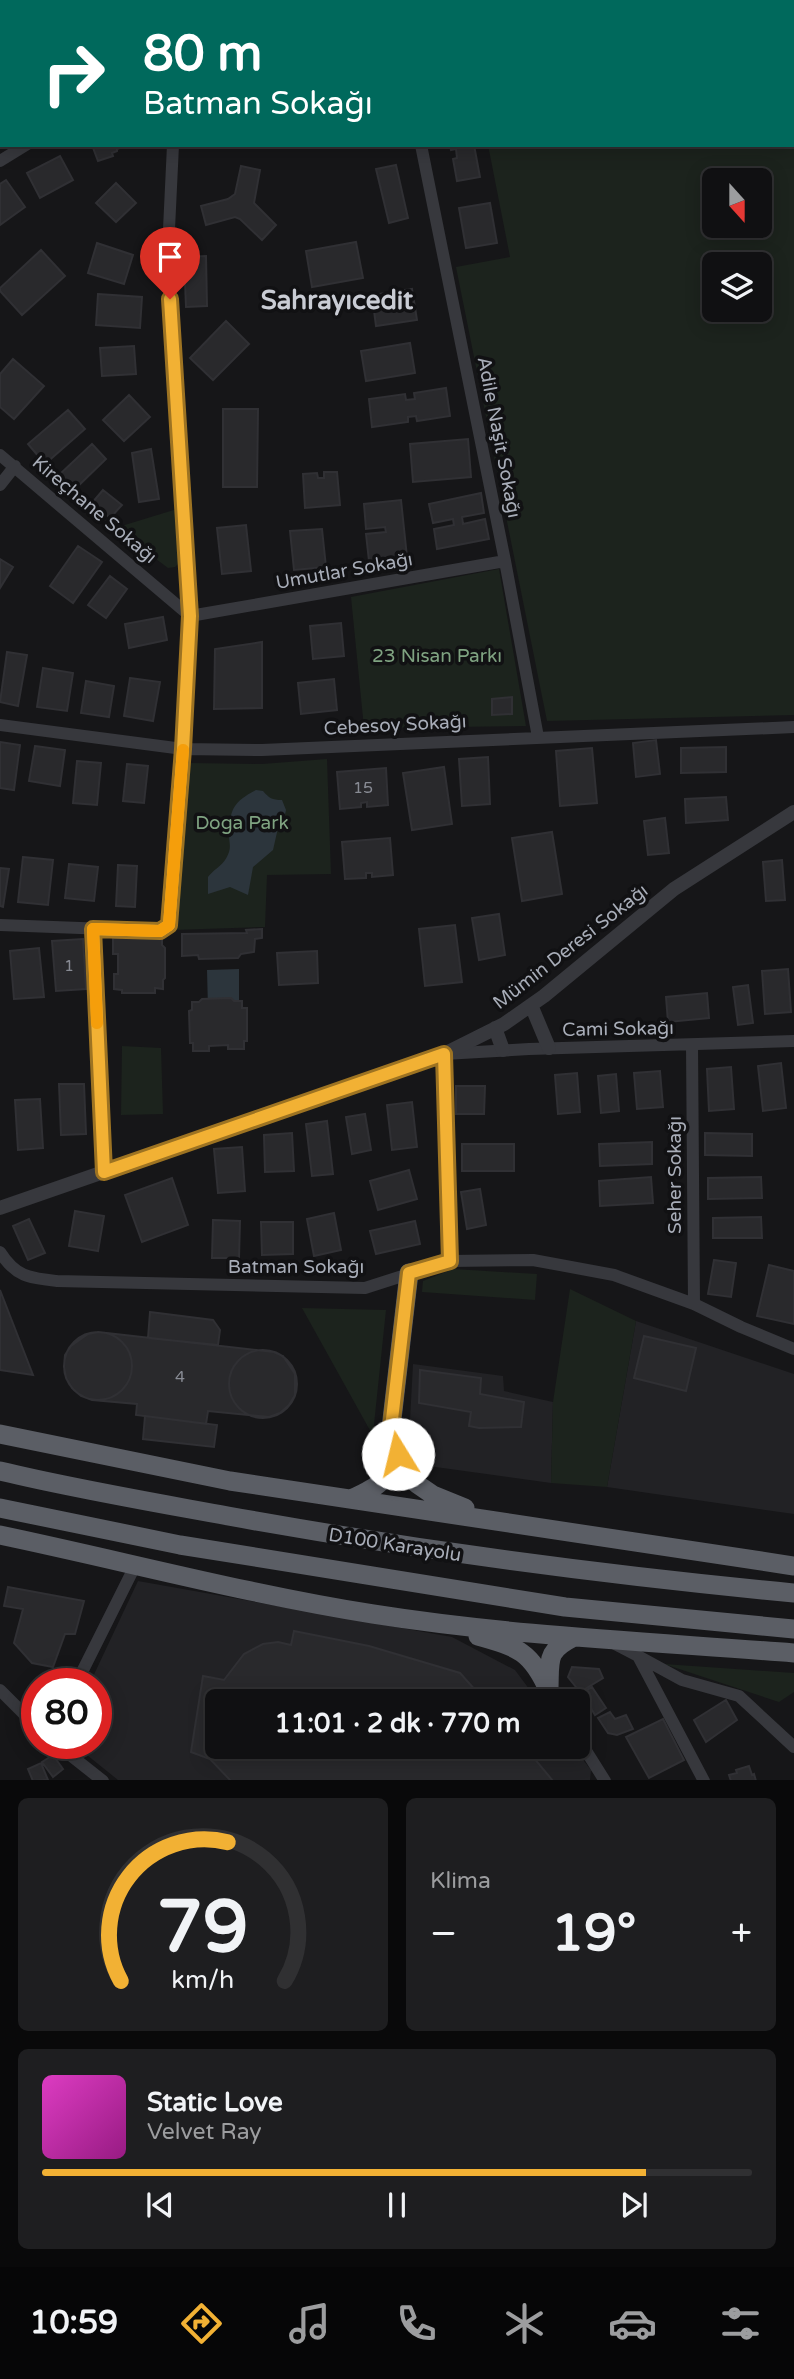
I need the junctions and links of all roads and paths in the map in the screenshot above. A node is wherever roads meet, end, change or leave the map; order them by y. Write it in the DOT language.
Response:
graph roads {
  1 [pos="23,147"];
  2 [pos="173,147"];
  3 [pos="421,147"];
  4 [pos="0,161"];
  5 [pos="0,455"];
  6 [pos="15,466"];
  7 [pos="0,485"];
  8 [pos="505,561"];
  9 [pos="190,616"];
  10 [pos="0,724"];
  11 [pos="794,727"];
  12 [pos="538,737"];
  13 [pos="183,749"];
  14 [pos="794,812"];
  15 [pos="0,925"];
  16 [pos="93,929"];
  17 [pos="531,1005"];
  18 [pos="495,1028"];
  19 [pos="794,1041"];
  20 [pos="692,1045"];
  21 [pos="549,1048"];
  22 [pos="503,1050"];
  23 [pos="444,1054"];
  24 [pos="104,1172"];
  25 [pos="0,1208"];
  26 [pos="0,1252"];
  27 [pos="450,1261"];
  28 [pos="404,1274"];
  29 [pos="694,1304"];
  30 [pos="794,1349"];
  31 [pos="389,1414"];
  32 [pos="0,1434"];
  33 [pos="0,1471"];
  34 [pos="351,1499"];
  35 [pos="0,1508"];
  36 [pos="495,1520"];
  37 [pos="0,1535"];
  38 [pos="135,1566"];
  39 [pos="794,1566"];
  40 [pos="794,1593"];
  41 [pos="422,1620"];
  42 [pos="794,1629"];
  43 [pos="543,1634"];
  44 [pos="574,1637"];
  45 [pos="606,1639"];
  46 [pos="509,1645"];
  47 [pos="794,1653"];
  48 [pos="638,1656"];
  49 [pos="84,1668"];
  50 [pos="548,1689"];
  51 [pos="551,1689"];
  52 [pos="0,1690"];
  53 [pos="21,1711"];
  54 [pos="794,1746"];
  55 [pos="590,1757"];
  56 [pos="76,1759"];
  57 [pos="103,1780"];
  58 [pos="605,1780"];
  59 [pos="704,1780"];
  1 -- 4 [label="street"];
  2 -- 9 [label="street"];
  3 -- 8 [label="street, Adile Naşit Sokağı"];
  5 -- 6 [label="street, Kireçhane Sokağı"];
  6 -- 7 [label="street"];
  6 -- 9 [label="street, Kireçhane Sokağı"];
  8 -- 9 [label="street, Umutlar Sokağı"];
  8 -- 12 [label="street, Adile Naşit Sokağı"];
  9 -- 13 [label="street"];
  10 -- 13 [label="street, Cebesoy Sokağı"];
  11 -- 12 [label="street, Cebesoy Sokağı"];
  12 -- 13 [label="street, Cebesoy Sokağı"];
  13 -- 16 [label="street"];
  14 -- 17 [label="street, Mümin Deresi Sokağı"];
  15 -- 16 [label="street"];
  16 -- 24 [label="street"];
  17 -- 18 [label="street, Mümin Deresi Sokağı"];
  17 -- 21 [label="street"];
  18 -- 22 [label="street"];
  18 -- 23 [label="street, Mümin Deresi Sokağı"];
  19 -- 20 [label="street, Cami Sokağı"];
  20 -- 21 [label="street, Cami Sokağı"];
  20 -- 29 [label="street, Seher Sokağı"];
  21 -- 22 [label="street, Cami Sokağı"];
  22 -- 23 [label="street, Cami Sokağı"];
  23 -- 24 [label="street, Mümin Deresi Sokağı"];
  23 -- 27 [label="street"];
  24 -- 25 [label="street, Mümin Deresi Sokağı"];
  26 -- 28 [label="street, Batman Sokağı"];
  27 -- 28 [label="street, Batman Sokağı"];
  27 -- 29 [label="street, Batman Sokağı"];
  28 -- 31 [label="highway"];
  29 -- 30 [label="street, Batman Sokağı"];
  31 -- 34 [label="highway"];
  31 -- 36 [label="highway"];
  32 -- 34 [label="highway"];
  33 -- 40 [label="highway, D100 Karayolu"];
  34 -- 36 [label="highway"];
  35 -- 42 [label="highway, D100 Karayolu"];
  36 -- 39 [label="highway"];
  37 -- 38 [label="highway"];
  38 -- 41 [label="highway"];
  38 -- 49 [label="street"];
  41 -- 43 [label="highway"];
  41 -- 46 [label="highway"];
  43 -- 44 [label="highway"];
  43 -- 46 [label="highway"];
  44 -- 45 [label="highway"];
  44 -- 51 [label="highway"];
  45 -- 47 [label="highway"];
  45 -- 48 [label="street"];
  46 -- 50 [label="highway"];
  48 -- 54 [label="street"];
  48 -- 59 [label="street"];
  52 -- 53 [label="street"];
  55 -- 58 [label="street"];
  56 -- 57 [label="street"];
}
